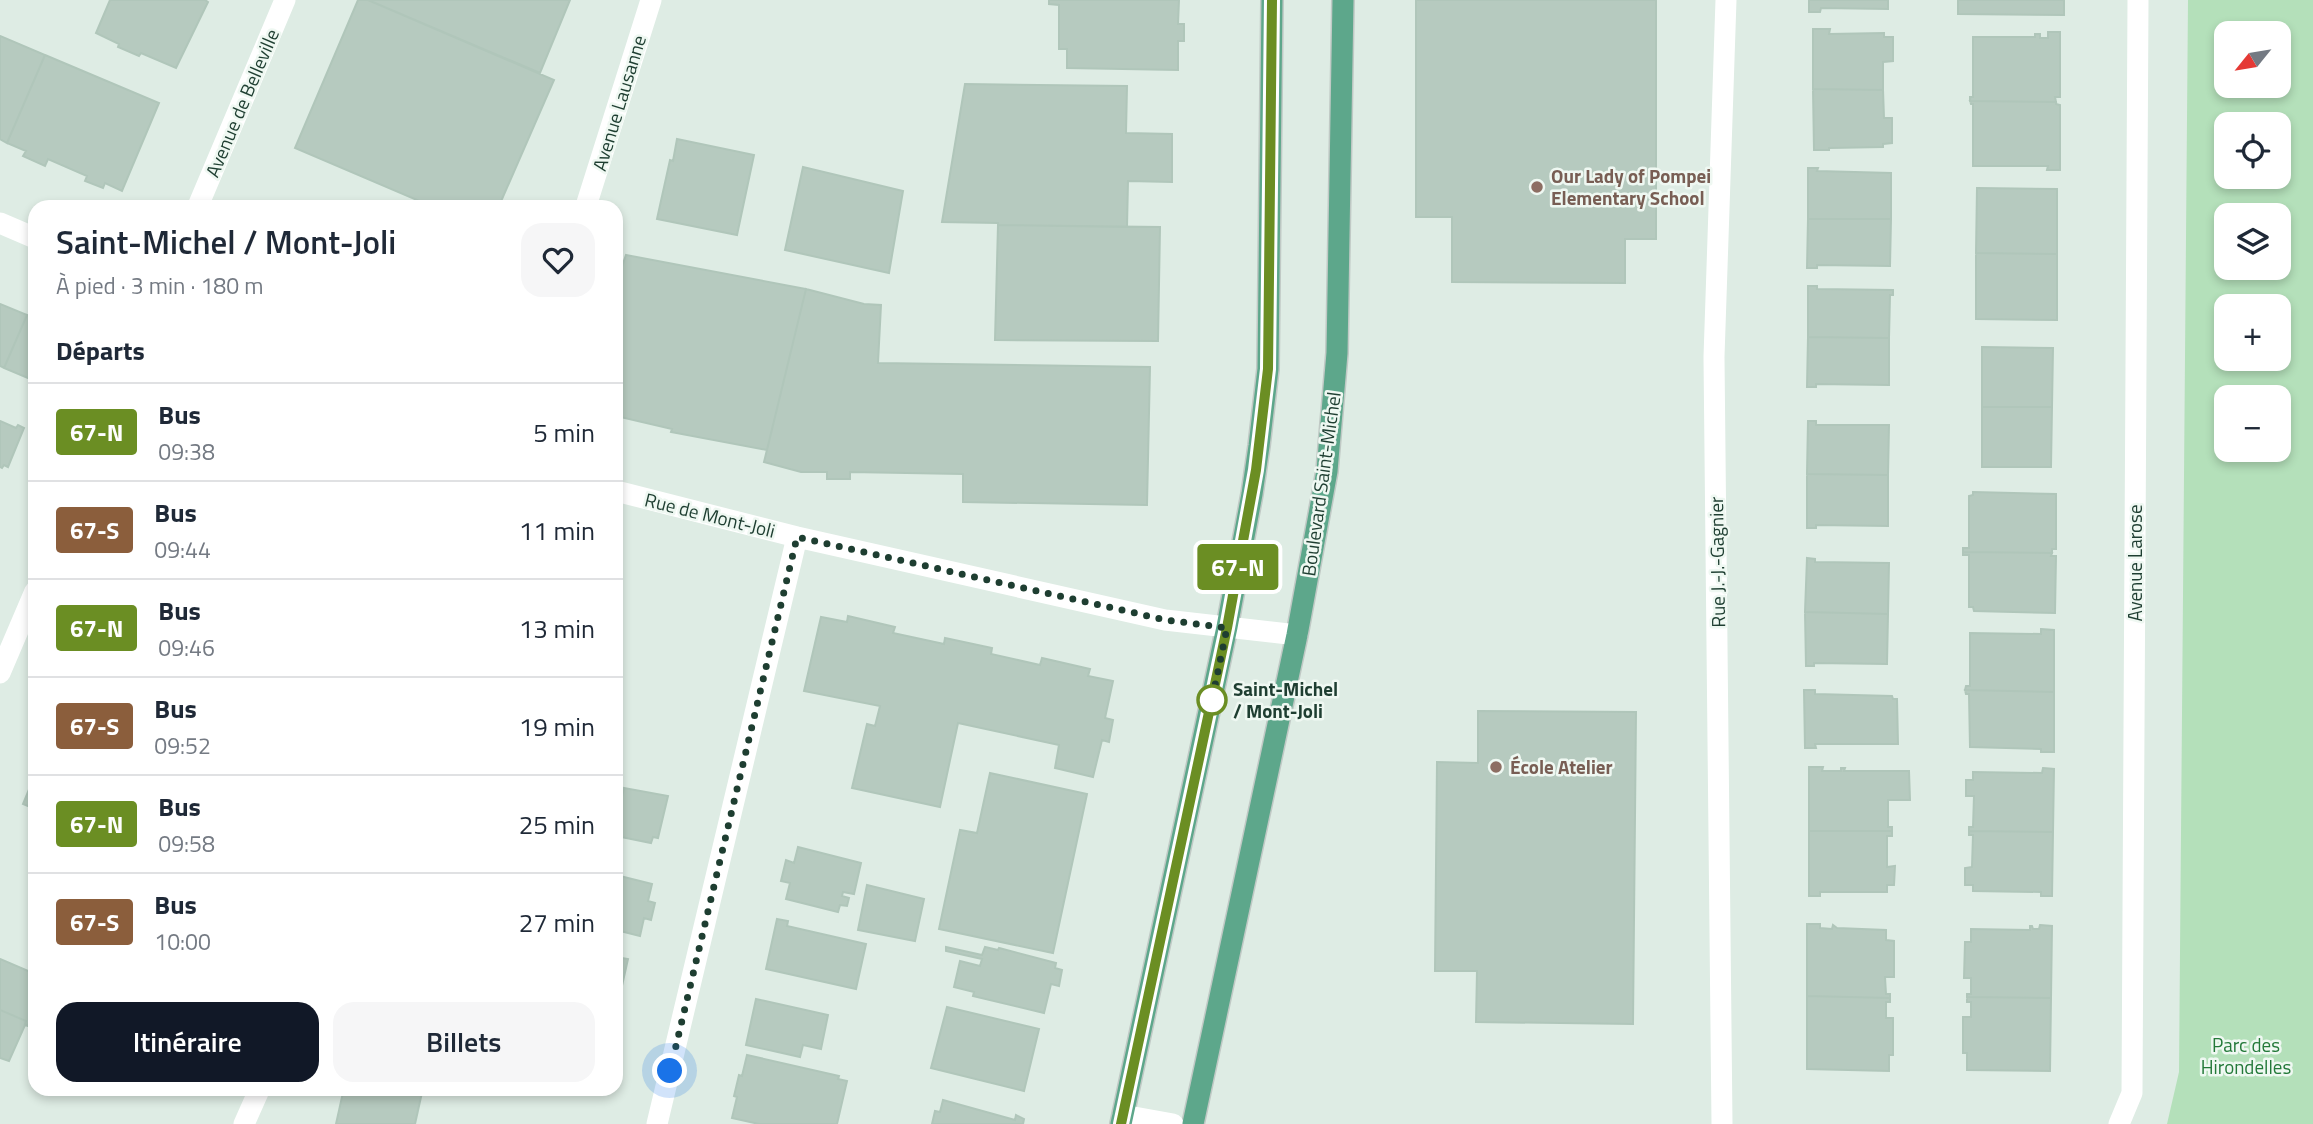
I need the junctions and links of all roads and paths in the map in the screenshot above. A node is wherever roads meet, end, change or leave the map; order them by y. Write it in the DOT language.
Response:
graph roads {
  1 [pos="285,0"];
  2 [pos="651,0"];
  3 [pos="1272,0"];
  4 [pos="1343,0"];
  5 [pos="1726,0"];
  6 [pos="2138,0"];
  7 [pos="201,200"];
  8 [pos="588,200"];
  9 [pos="0,223"];
  10 [pos="28,235"];
  11 [pos="623,493"];
  12 [pos="797,537"];
  13 [pos="28,607"];
  14 [pos="1227,628"];
  15 [pos="1297,635"];
  16 [pos="0,673"];
  17 [pos="256,1096"];
  18 [pos="1122,1119"];
  19 [pos="244,1124"];
  20 [pos="657,1124"];
  21 [pos="1173,1124"];
  22 [pos="1193,1124"];
  23 [pos="1722,1124"];
  24 [pos="2119,1124"];
  1 -- 7 [label="street, Avenue de Belleville"];
  2 -- 8 [label="street, Avenue Lausanne"];
  3 -- 14 [label="main road"];
  4 -- 15 [label="main road, Boulevard Saint-Michel"];
  5 -- 23 [label="street, Rue J.-J.-Gagnier"];
  6 -- 24 [label="street, Avenue Larose"];
  9 -- 10 [label="street"];
  11 -- 12 [label="street, Rue de Mont-Joli"];
  12 -- 14 [label="street, Rue de Mont-Joli"];
  12 -- 20 [label="street"];
  13 -- 16 [label="street"];
  14 -- 15 [label="street, Rue de Mont-Joli"];
  14 -- 18 [label="main road"];
  15 -- 22 [label="main road, Boulevard Saint-Michel"];
  17 -- 19 [label="street"];
  18 -- 21 [label="street"];
}
